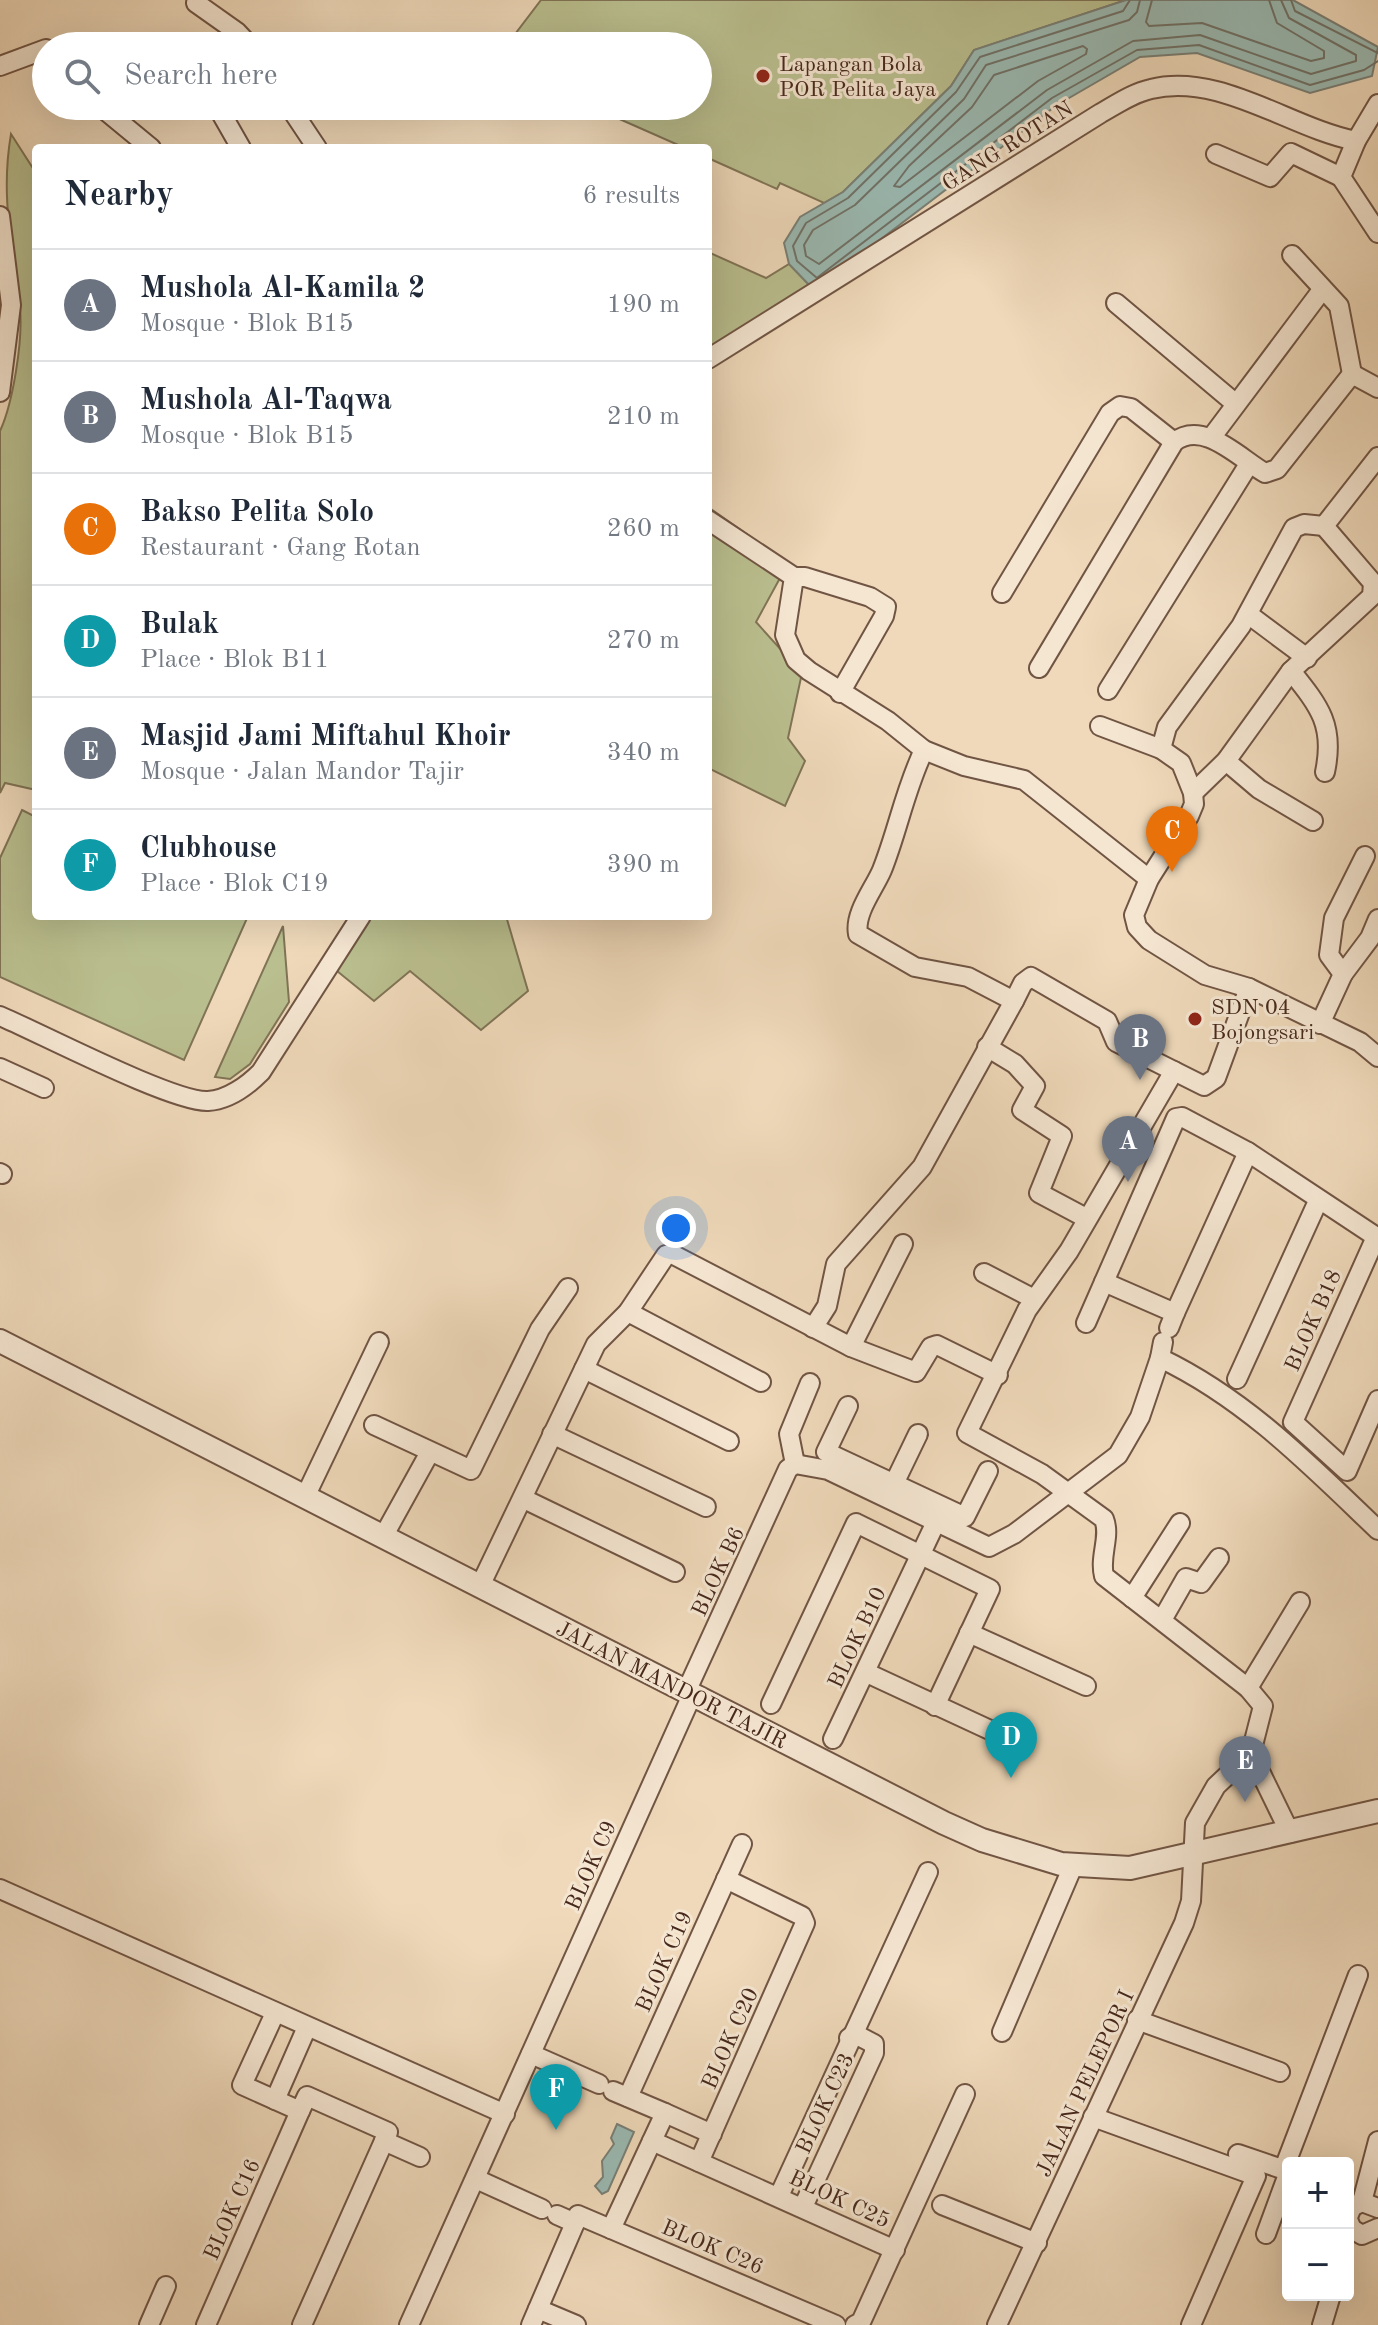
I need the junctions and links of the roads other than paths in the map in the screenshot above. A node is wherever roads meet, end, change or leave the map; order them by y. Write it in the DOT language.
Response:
graph roads {
  1 [pos="196,3"];
  2 [pos="237,32"];
  3 [pos="32,54"];
  4 [pos="0,66"];
  5 [pos="1378,104"];
  6 [pos="117,120"];
  7 [pos="225,120"];
  8 [pos="298,120"];
  9 [pos="1356,141"];
  10 [pos="146,144"];
  11 [pos="239,144"];
  12 [pos="314,144"];
  13 [pos="1216,154"];
  14 [pos="1341,177"];
  15 [pos="0,216"];
  16 [pos="1378,233"];
  17 [pos="1292,255"];
  18 [pos="1322,290"];
  19 [pos="1116,303"];
  20 [pos="712,357"];
  21 [pos="1352,374"];
  22 [pos="1378,388"];
  23 [pos="0,392"];
  24 [pos="1236,404"];
  25 [pos="1211,438"];
  26 [pos="1174,442"];
  27 [pos="1378,457"];
  28 [pos="1249,464"];
  29 [pos="712,523"];
  30 [pos="1324,526"];
  31 [pos="794,577"];
  32 [pos="1002,593"];
  33 [pos="1248,614"];
  34 [pos="1307,658"];
  35 [pos="1039,668"];
  36 [pos="1291,671"];
  37 [pos="1108,690"];
  38 [pos="840,693"];
  39 [pos="1100,726"];
  40 [pos="1161,749"];
  41 [pos="924,750"];
  42 [pos="1226,761"];
  43 [pos="1325,772"];
  44 [pos="1193,793"];
  45 [pos="1313,821"];
  46 [pos="1365,856"];
  47 [pos="1149,879"];
  48 [pos="1378,919"];
  49 [pos="358,920"];
  50 [pos="1343,974"];
  51 [pos="1249,988"];
  52 [pos="1014,1001"];
  53 [pos="0,1016"];
  54 [pos="1320,1024"];
  55 [pos="987,1047"];
  56 [pos="1378,1057"];
  57 [pos="0,1068"];
  58 [pos="1174,1071"];
  59 [pos="44,1088"];
  60 [pos="1248,1152"];
  61 [pos="1318,1201"];
  62 [pos="1086,1218"];
  63 [pos="1377,1237"];
  64 [pos="903,1244"];
  65 [pos="984,1273"];
  66 [pos="1104,1282"];
  67 [pos="568,1288"];
  68 [pos="1034,1299"];
  69 [pos="628,1312"];
  70 [pos="1086,1323"];
  71 [pos="813,1328"];
  72 [pos="1167,1335"];
  73 [pos="0,1341"];
  74 [pos="379,1342"];
  75 [pos="851,1347"];
  76 [pos="584,1369"];
  77 [pos="998,1375"];
  78 [pos="1237,1379"];
  79 [pos="761,1382"];
  80 [pos="810,1383"];
  81 [pos="1378,1400"];
  82 [pos="848,1406"];
  83 [pos="374,1425"];
  84 [pos="552,1434"];
  85 [pos="918,1434"];
  86 [pos="729,1441"];
  87 [pos="430,1452"];
  88 [pos="792,1467"];
  89 [pos="988,1471"];
  90 [pos="890,1491"];
  91 [pos="1068,1491"];
  92 [pos="305,1497"];
  93 [pos="524,1499"];
  94 [pos="706,1507"];
  95 [pos="936,1522"];
  96 [pos="1180,1523"];
  97 [pos="1378,1530"];
  98 [pos="383,1537"];
  99 [pos="921,1555"];
  100 [pos="1219,1558"];
  101 [pos="675,1572"];
  102 [pos="480,1586"];
  103 [pos="1132,1598"];
  104 [pos="1300,1602"];
  105 [pos="1162,1620"];
  106 [pos="969,1633"];
  107 [pos="867,1673"];
  108 [pos="1086,1686"];
  109 [pos="1248,1688"];
  110 [pos="689,1693"];
  111 [pos="771,1704"];
  112 [pos="935,1706"];
  113 [pos="992,1731"];
  114 [pos="833,1739"];
  115 [pos="1251,1753"];
  116 [pos="1378,1811"];
  117 [pos="1290,1833"];
  118 [pos="742,1844"];
  119 [pos="1193,1854"];
  120 [pos="1073,1866"];
  121 [pos="928,1872"];
  122 [pos="726,1879"];
  123 [pos="0,1889"];
  124 [pos="1358,1975"];
  125 [pos="275,2013"];
  126 [pos="1137,2020"];
  127 [pos="307,2027"];
  128 [pos="1002,2032"];
  129 [pos="849,2038"];
  130 [pos="531,2054"];
  131 [pos="1280,2072"];
  132 [pos="613,2091"];
  133 [pos="965,2094"];
  134 [pos="275,2100"];
  135 [pos="300,2111"];
  136 [pos="665,2113"];
  137 [pos="505,2114"];
  138 [pos="1119,2114"];
  139 [pos="1093,2117"];
  140 [pos="712,2134"];
  141 [pos="384,2141"];
  142 [pos="652,2141"];
  143 [pos="1378,2141"];
  144 [pos="420,2157"];
  145 [pos="1293,2157"];
  146 [pos="699,2162"];
  147 [pos="1282,2173"];
  148 [pos="476,2179"];
  149 [pos="1282,2189"];
  150 [pos="779,2196"];
  151 [pos="942,2205"];
  152 [pos="803,2207"];
  153 [pos="1355,2215"];
  154 [pos="575,2223"];
  155 [pos="1378,2228"];
  156 [pos="611,2229"];
  157 [pos="1266,2234"];
  158 [pos="1037,2243"];
  159 [pos="895,2250"];
  160 [pos="166,2286"];
  161 [pos="1329,2301"];
  162 [pos="534,2317"];
  163 [pos="149,2325"];
  164 [pos="206,2325"];
  165 [pos="302,2325"];
  166 [pos="409,2325"];
  167 [pos="576,2325"];
  168 [pos="836,2325"];
  169 [pos="855,2325"];
  170 [pos="997,2325"];
  171 [pos="1191,2325"];
  172 [pos="1322,2325"];
  1 -- 2 [label="street"];
  3 -- 4 [label="street"];
  5 -- 9 [label="street"];
  6 -- 10 [label="street"];
  7 -- 11 [label="street"];
  8 -- 12 [label="street"];
  9 -- 14 [label="street"];
  9 -- 20 [label="street, GANG ROTAN"];
  13 -- 14 [label="street"];
  14 -- 16 [label="street"];
  15 -- 23 [label="street"];
  17 -- 18 [label="street"];
  18 -- 21 [label="street"];
  18 -- 24 [label="street"];
  19 -- 24 [label="street"];
  21 -- 22 [label="street"];
  21 -- 28 [label="street"];
  24 -- 25 [label="street"];
  25 -- 26 [label="street"];
  25 -- 28 [label="street"];
  26 -- 32 [label="street"];
  26 -- 35 [label="street"];
  27 -- 30 [label="street"];
  28 -- 37 [label="street"];
  29 -- 31 [label="street"];
  30 -- 33 [label="street"];
  30 -- 34 [label="street"];
  31 -- 38 [label="street"];
  31 -- 38 [label="street"];
  33 -- 34 [label="street"];
  33 -- 40 [label="street"];
  34 -- 36 [label="street"];
  36 -- 42 [label="street"];
  36 -- 43 [label="street"];
  38 -- 41 [label="street"];
  39 -- 40 [label="street"];
  40 -- 44 [label="street"];
  41 -- 47 [label="street"];
  41 -- 52 [label="street"];
  42 -- 44 [label="street"];
  42 -- 45 [label="street"];
  44 -- 47 [label="street"];
  46 -- 50 [label="street"];
  47 -- 51 [label="street"];
  48 -- 50 [label="street"];
  49 -- 53 [label="street"];
  50 -- 54 [label="street"];
  51 -- 54 [label="street"];
  51 -- 58 [label="street"];
  52 -- 55 [label="street"];
  52 -- 58 [label="street"];
  54 -- 56 [label="street"];
  55 -- 62 [label="street"];
  55 -- 71 [label="street"];
  57 -- 59 [label="street"];
  58 -- 62 [label="street"];
  60 -- 61 [label="street"];
  60 -- 66 [label="street"];
  60 -- 72 [label="street"];
  61 -- 63 [label="street"];
  61 -- 78 [label="street"];
  62 -- 68 [label="street"];
  63 -- 81 [label="street, BLOK B18"];
  64 -- 75 [label="street"];
  65 -- 68 [label="street"];
  66 -- 70 [label="street"];
  66 -- 72 [label="street"];
  67 -- 87 [label="street"];
  68 -- 77 [label="street"];
  69 -- 71 [label="street"];
  69 -- 76 [label="street"];
  69 -- 79 [label="street"];
  71 -- 75 [label="street"];
  72 -- 91 [label="street"];
  72 -- 97 [label="street"];
  73 -- 92 [label="street, JALAN MANDOR TAJIR"];
  74 -- 92 [label="street"];
  75 -- 77 [label="street"];
  76 -- 84 [label="street"];
  76 -- 86 [label="street"];
  77 -- 91 [label="street"];
  80 -- 88 [label="street"];
  82 -- 90 [label="street"];
  83 -- 87 [label="street"];
  84 -- 93 [label="street"];
  84 -- 94 [label="street"];
  85 -- 90 [label="street"];
  87 -- 98 [label="street"];
  88 -- 90 [label="street"];
  88 -- 110 [label="street, BLOK B6"];
  89 -- 90 [label="street"];
  90 -- 95 [label="street"];
  91 -- 95 [label="street"];
  91 -- 103 [label="street"];
  92 -- 98 [label="street, JALAN MANDOR TAJIR"];
  93 -- 101 [label="street"];
  93 -- 102 [label="street"];
  95 -- 99 [label="street, BLOK B10"];
  96 -- 103 [label="street"];
  98 -- 102 [label="street, JALAN MANDOR TAJIR"];
  99 -- 106 [label="street"];
  99 -- 107 [label="street, BLOK B10"];
  99 -- 111 [label="street"];
  100 -- 105 [label="street"];
  102 -- 110 [label="street, JALAN MANDOR TAJIR"];
  103 -- 105 [label="street"];
  104 -- 109 [label="street"];
  105 -- 109 [label="street"];
  106 -- 108 [label="street"];
  106 -- 112 [label="street"];
  107 -- 112 [label="street"];
  107 -- 114 [label="street, BLOK B10"];
  109 -- 115 [label="street"];
  110 -- 120 [label="street, JALAN MANDOR TAJIR"];
  110 -- 130 [label="street, BLOK C9"];
  112 -- 113 [label="street"];
  115 -- 117 [label="street"];
  115 -- 119 [label="street, JALAN PELEPOR I"];
  116 -- 117 [label="street, JALAN MANDOR TAJIR"];
  117 -- 119 [label="street, JALAN MANDOR TAJIR"];
  118 -- 122 [label="street, BLOK C19"];
  119 -- 120 [label="street, JALAN MANDOR TAJIR"];
  119 -- 126 [label="street, JALAN PELEPOR I"];
  120 -- 128 [label="street"];
  121 -- 129 [label="street, BLOK C23"];
  122 -- 132 [label="street, BLOK C19"];
  122 -- 140 [label="street, BLOK C20"];
  123 -- 125 [label="street"];
  124 -- 145 [label="street"];
  125 -- 127 [label="street"];
  125 -- 134 [label="street"];
  126 -- 131 [label="street"];
  126 -- 139 [label="street, JALAN PELEPOR I"];
  127 -- 134 [label="street"];
  127 -- 137 [label="street"];
  129 -- 150 [label="street, BLOK C23"];
  129 -- 152 [label="street, BLOK C23"];
  130 -- 132 [label="street"];
  130 -- 137 [label="street, BLOK C9"];
  132 -- 136 [label="street"];
  133 -- 159 [label="street, BLOK C25"];
  134 -- 135 [label="street"];
  135 -- 141 [label="street"];
  135 -- 164 [label="street, BLOK C16"];
  136 -- 140 [label="street"];
  136 -- 142 [label="street"];
  137 -- 148 [label="street, BLOK C9"];
  138 -- 147 [label="street"];
  139 -- 158 [label="street, JALAN PELEPOR I"];
  139 -- 171 [label="street"];
  140 -- 146 [label="street, BLOK C20"];
  141 -- 144 [label="street"];
  141 -- 165 [label="street"];
  142 -- 146 [label="street, BLOK C25"];
  142 -- 156 [label="street"];
  143 -- 153 [label="street"];
  146 -- 150 [label="street, BLOK C25"];
  148 -- 154 [label="street"];
  148 -- 166 [label="street, BLOK C9"];
  149 -- 157 [label="street"];
  150 -- 152 [label="street, BLOK C25"];
  151 -- 158 [label="street"];
  152 -- 159 [label="street, BLOK C25"];
  153 -- 155 [label="street"];
  154 -- 156 [label="street, BLOK C26"];
  154 -- 162 [label="street"];
  156 -- 168 [label="street, BLOK C26"];
  158 -- 170 [label="street, JALAN PELEPOR I"];
  159 -- 169 [label="street"];
  160 -- 163 [label="street"];
  161 -- 172 [label="street"];
  162 -- 167 [label="street"];
}
